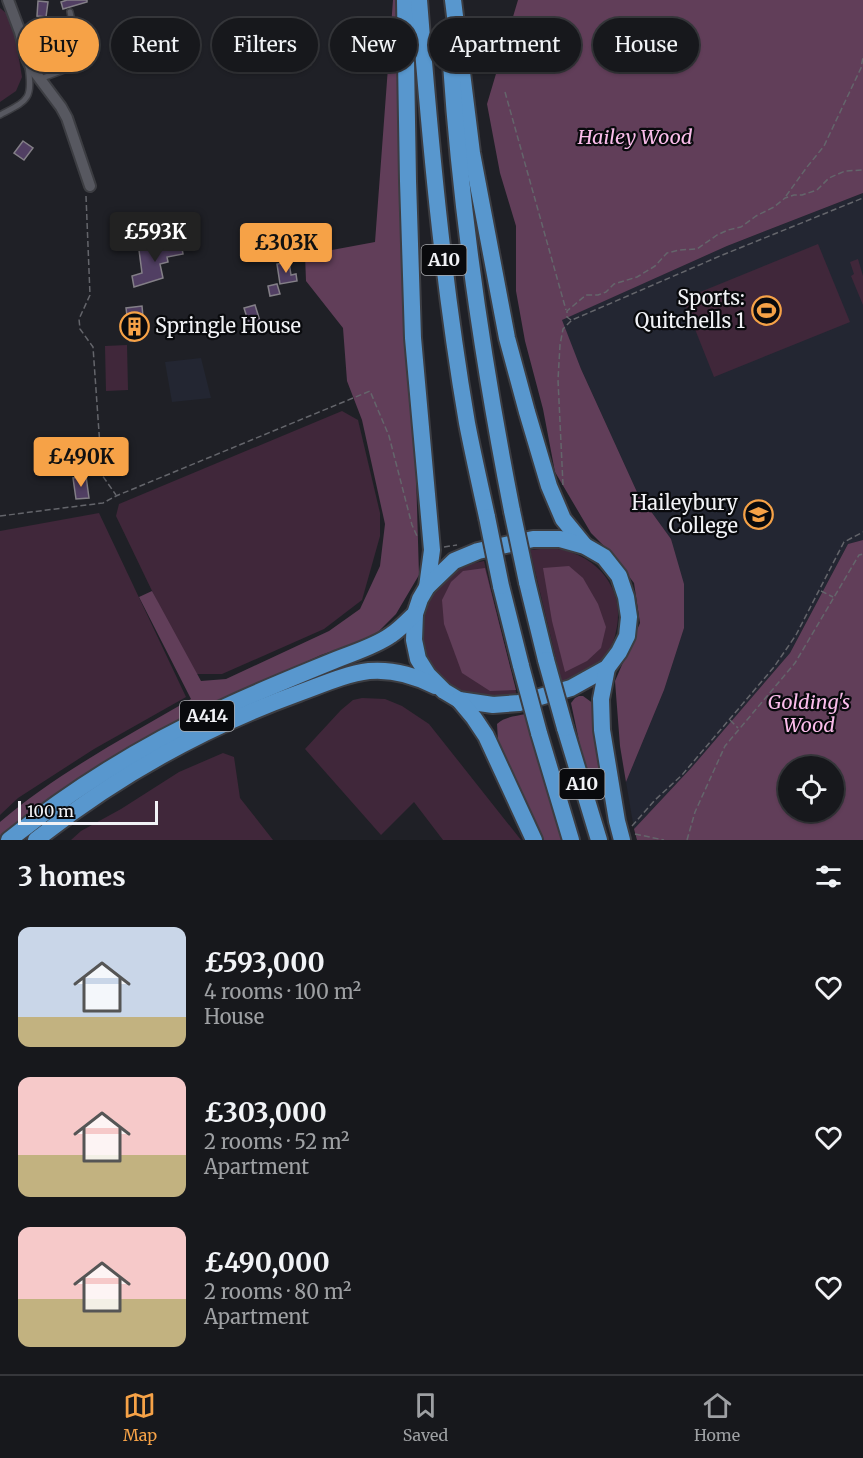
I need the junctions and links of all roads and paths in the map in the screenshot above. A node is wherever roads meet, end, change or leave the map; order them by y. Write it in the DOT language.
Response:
graph roads {
  1 [pos="8,0"];
  2 [pos="405,0"];
  3 [pos="419,0"];
  4 [pos="446,0"];
  5 [pos="453,0"];
  6 [pos="70,12"];
  7 [pos="18,27"];
  8 [pos="863,57"];
  9 [pos="28,72"];
  10 [pos="35,72"];
  11 [pos="40,79"];
  12 [pos="505,92"];
  13 [pos="0,115"];
  14 [pos="863,170"];
  15 [pos="88,188"];
  16 [pos="785,198"];
  17 [pos="863,198"];
  18 [pos="567,311"];
  19 [pos="572,320"];
  20 [pos="563,487"];
  21 [pos="117,496"];
  22 [pos="0,516"];
  23 [pos="863,532"];
  24 [pos="585,546"];
  25 [pos="432,550"];
  26 [pos="863,554"];
  27 [pos="427,587"];
  28 [pos="820,590"];
  29 [pos="834,598"];
  30 [pos="415,614"];
  31 [pos="607,668"];
  32 [pos="444,691"];
  33 [pos="459,700"];
  34 [pos="730,720"];
  35 [pos="739,729"];
  36 [pos="628,835"];
  37 [pos="9,840"];
  38 [pos="36,840"];
  39 [pos="534,840"];
  40 [pos="571,840"];
  41 [pos="599,840"];
  42 [pos="664,840"];
  43 [pos="687,840"];
  1 -- 7 [label="street"];
  2 -- 25 [label="highway"];
  3 -- 40 [label="highway, A10, bridge"];
  4 -- 41 [label="highway, A10, bridge"];
  5 -- 24 [label="highway"];
  6 -- 11 [label="lane"];
  8 -- 16 [label="path"];
  9 -- 13 [label="lane"];
  10 -- 11 [label="street"];
  11 -- 15 [label="street"];
  12 -- 18 [label="path"];
  14 -- 16 [label="path"];
  15 -- 21 [label="path"];
  16 -- 18 [label="path"];
  17 -- 19 [label="path"];
  18 -- 19 [label="path"];
  19 -- 20 [label="path"];
  21 -- 22 [label="path"];
  21 -- 25 [label="path"];
  23 -- 28 [label="path"];
  24 -- 27 [label="highway"];
  24 -- 31 [label="highway"];
  25 -- 27 [label="highway"];
  26 -- 29 [label="path"];
  27 -- 30 [label="highway"];
  28 -- 29 [label="path"];
  28 -- 34 [label="path"];
  29 -- 35 [label="path"];
  30 -- 32 [label="highway"];
  30 -- 37 [label="highway, A414"];
  31 -- 33 [label="highway"];
  31 -- 36 [label="highway"];
  32 -- 33 [label="highway"];
  32 -- 38 [label="highway, A414"];
  33 -- 39 [label="highway"];
  34 -- 35 [label="path"];
  34 -- 36 [label="path"];
  35 -- 43 [label="path"];
  36 -- 42 [label="path"];
}
